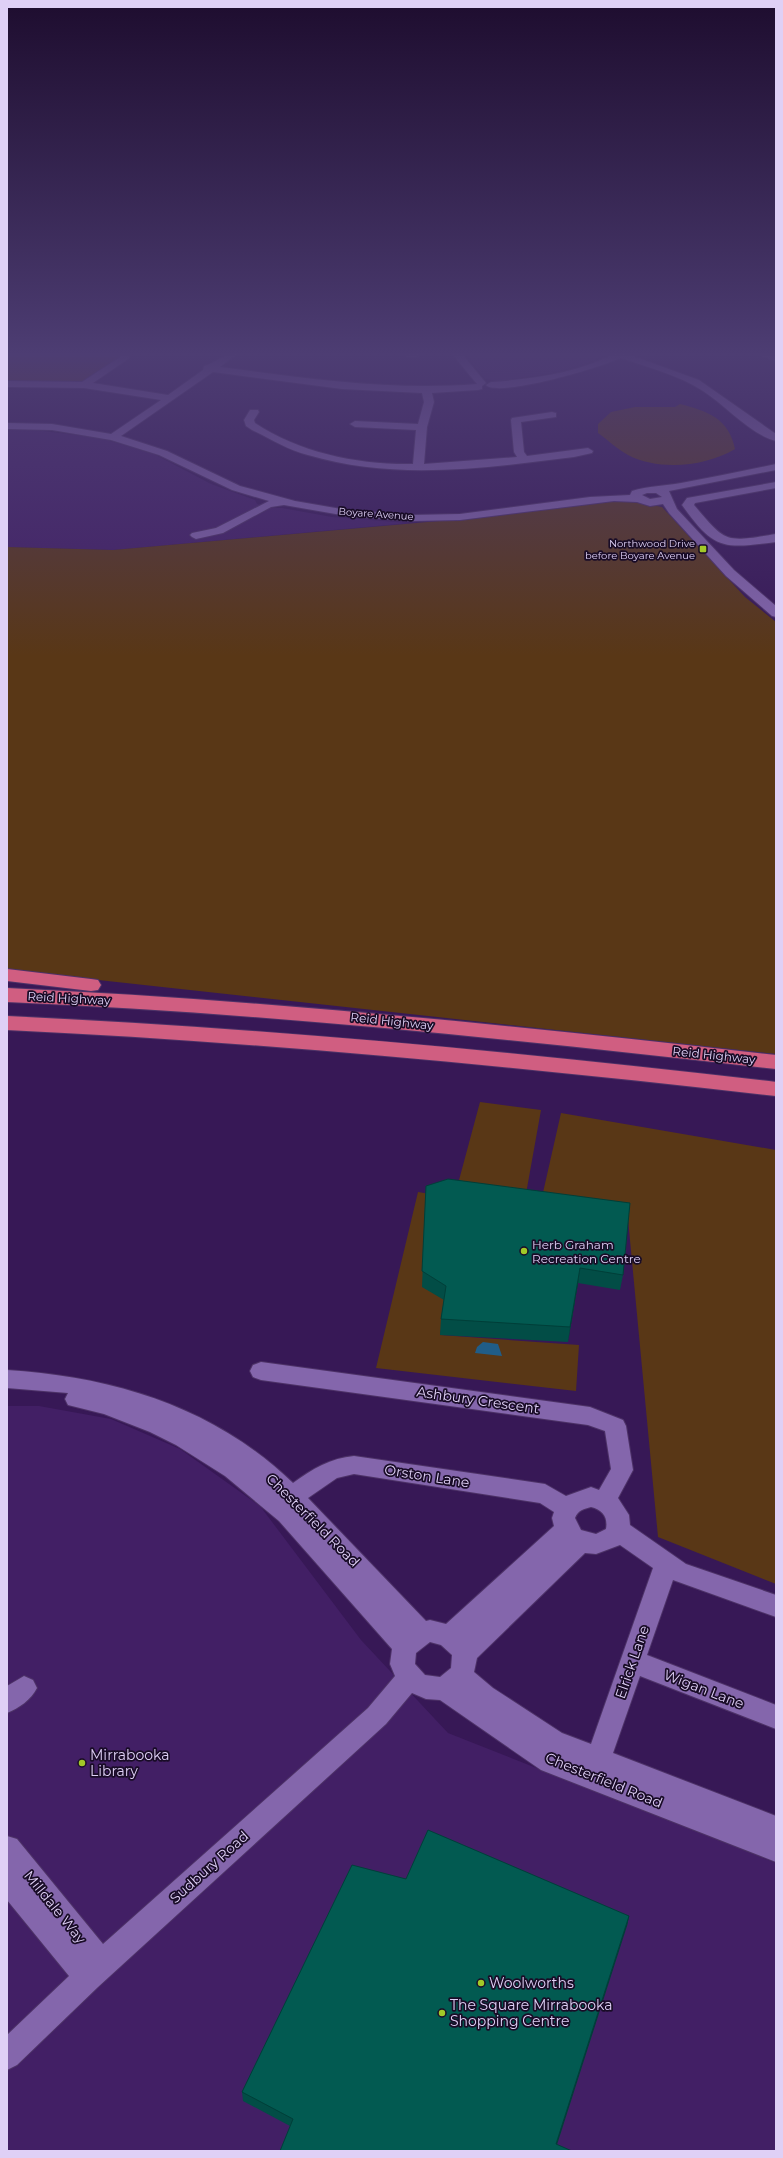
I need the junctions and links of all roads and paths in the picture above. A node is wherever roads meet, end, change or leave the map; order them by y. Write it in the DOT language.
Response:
graph roads {
  1 [pos="166,455"];
  2 [pos="176,455"];
  3 [pos="322,455"];
  4 [pos="419,455"];
  5 [pos="521,455"];
  6 [pos="562,455"];
  7 [pos="524,460"];
  8 [pos="418,466"];
  9 [pos="776,467"];
  10 [pos="776,485"];
  11 [pos="638,496"];
  12 [pos="661,497"];
  13 [pos="269,501"];
  14 [pos="196,535"];
  15 [pos="776,538"];
  16 [pos="776,613"];
  17 [pos="7,975"];
  18 [pos="7,995"];
  19 [pos="361,1018"];
  20 [pos="7,1023"];
  21 [pos="7,1038"];
  22 [pos="269,1038"];
  23 [pos="776,1062"];
  24 [pos="776,1089"];
  25 [pos="261,1370"];
  26 [pos="7,1379"];
  27 [pos="7,1391"];
  28 [pos="88,1395"];
  29 [pos="292,1497"];
  30 [pos="605,1501"];
  31 [pos="571,1527"];
  32 [pos="618,1530"];
  33 [pos="666,1565"];
  34 [pos="363,1583"];
  35 [pos="776,1606"];
  36 [pos="413,1640"];
  37 [pos="632,1661"];
  38 [pos="455,1663"];
  39 [pos="409,1678"];
  40 [pos="776,1717"];
  41 [pos="598,1760"];
  42 [pos="715,1815"];
  43 [pos="776,1829"];
  44 [pos="7,1849"];
  45 [pos="776,1849"];
  46 [pos="7,1879"];
  47 [pos="95,1971"];
  48 [pos="7,2055"];
  1 -- 13 [label="street, Boyare Avenue"];
  2 -- 11 [label="street, Boyare Avenue"];
  3 -- 8 [label="street"];
  4 -- 8 [label="street"];
  5 -- 7 [label="street"];
  6 -- 7 [label="street"];
  7 -- 8 [label="street"];
  9 -- 12 [label="street"];
  10 -- 15 [label="street"];
  11 -- 12 [label="street"];
  11 -- 13 [label="street, Boyare Avenue"];
  12 -- 16 [label="street"];
  13 -- 14 [label="street"];
  17 -- 19 [label="highway"];
  18 -- 19 [label="highway, Reid Highway"];
  19 -- 23 [label="highway, Reid Highway"];
  20 -- 22 [label="highway"];
  21 -- 22 [label="highway"];
  22 -- 24 [label="highway"];
  25 -- 30 [label="street, Ashbury Crescent"];
  26 -- 28 [label="street, Chesterfield Road"];
  27 -- 28 [label="street, Chesterfield Road"];
  28 -- 29 [label="street, Chesterfield Road"];
  28 -- 34 [label="street, Chesterfield Road"];
  29 -- 31 [label="street, Orston Lane"];
  29 -- 34 [label="street, Chesterfield Road"];
  30 -- 31 [label="street"];
  30 -- 32 [label="street"];
  31 -- 32 [label="street"];
  31 -- 38 [label="street"];
  32 -- 33 [label="street"];
  33 -- 35 [label="street"];
  33 -- 37 [label="street, Elrick Lane"];
  34 -- 36 [label="street, Chesterfield Road"];
  36 -- 38 [label="street"];
  36 -- 39 [label="street"];
  37 -- 40 [label="street, Wigan Lane"];
  37 -- 41 [label="street, Elrick Lane"];
  38 -- 39 [label="street"];
  38 -- 41 [label="street, Chesterfield Road"];
  38 -- 42 [label="street, Chesterfield Road"];
  39 -- 47 [label="street, Sudbury Road"];
  41 -- 42 [label="street, Chesterfield Road"];
  42 -- 43 [label="street, Chesterfield Road"];
  42 -- 45 [label="street, Chesterfield Road"];
  44 -- 47 [label="street, Milldale Way"];
  46 -- 47 [label="street, Milldale Way"];
  47 -- 48 [label="street, Sudbury Road"];
}
